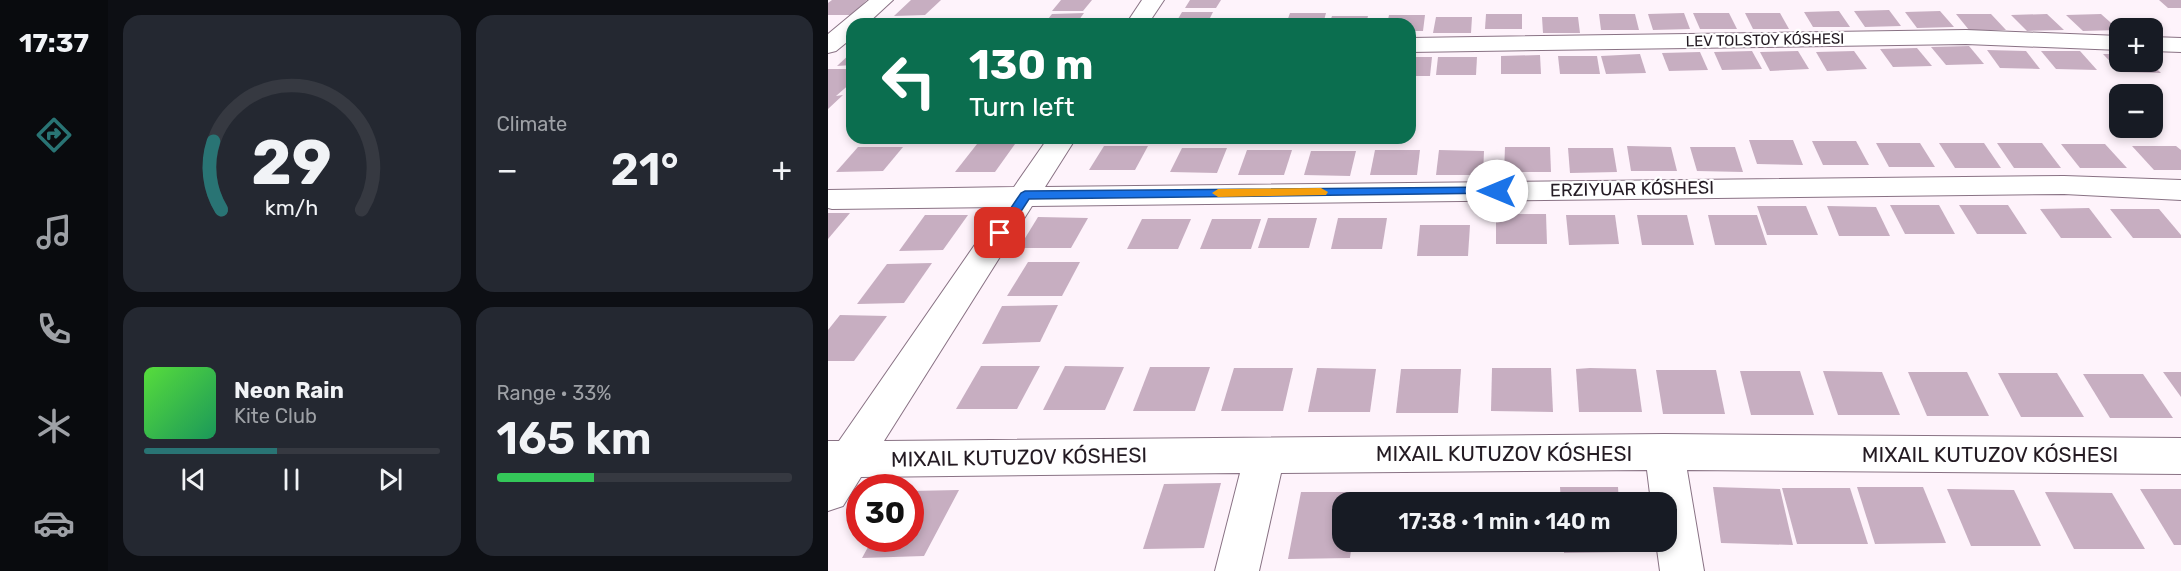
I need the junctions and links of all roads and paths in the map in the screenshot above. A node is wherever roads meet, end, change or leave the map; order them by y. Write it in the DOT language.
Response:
graph roads {
  1 [pos="882,0"];
  2 [pos="1153,0"];
  3 [pos="857,18"];
  4 [pos="1141,18"];
  5 [pos="846,26"];
  6 [pos="2109,42"];
  7 [pos="2163,44"];
  8 [pos="1416,45"];
  9 [pos="2181,45"];
  10 [pos="828,46"];
  11 [pos="1058,144"];
  12 [pos="2181,190"];
  13 [pos="1025,195"];
  14 [pos="832,199"];
  15 [pos="1664,452"];
  16 [pos="1265,454"];
  17 [pos="2181,456"];
  18 [pos="839,459"];
  19 [pos="828,492"];
  20 [pos="1237,571"];
  21 [pos="1682,571"];
  1 -- 3 [label="street"];
  2 -- 4 [label="street"];
  5 -- 10 [label="street"];
  6 -- 8 [label="street, LEV TOLSTOY KÓSHESI"];
  7 -- 9 [label="street"];
  11 -- 13 [label="street"];
  12 -- 13 [label="street, ERZIYUAR KÓSHESI"];
  13 -- 14 [label="street, ERZIYUAR KÓSHESI"];
  13 -- 18 [label="street"];
  15 -- 16 [label="street, MIXAIL KUTUZOV KÓSHESI"];
  15 -- 17 [label="street, MIXAIL KUTUZOV KÓSHESI"];
  15 -- 21 [label="street"];
  16 -- 18 [label="street, MIXAIL KUTUZOV KÓSHESI"];
  16 -- 20 [label="street"];
  18 -- 19 [label="street"];
}
